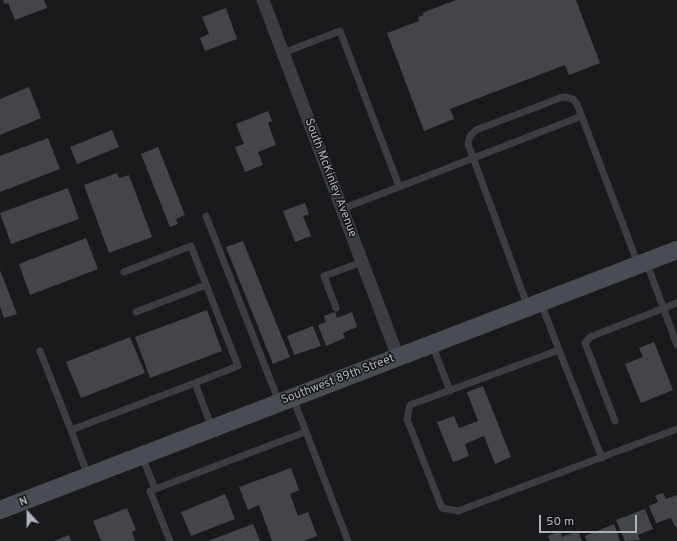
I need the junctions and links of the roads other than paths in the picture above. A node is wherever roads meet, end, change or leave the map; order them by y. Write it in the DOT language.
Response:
graph roads {
  1 [pos="263,0"];
  2 [pos="283,53"];
  3 [pos="582,116"];
  4 [pos="473,158"];
  5 [pos="399,186"];
  6 [pos="342,209"];
  7 [pos="206,216"];
  8 [pos="677,250"];
  9 [pos="362,262"];
  10 [pos="642,263"];
  11 [pos="124,272"];
  12 [pos="206,285"];
  13 [pos="677,303"];
  14 [pos="534,304"];
  15 [pos="336,308"];
  16 [pos="664,309"];
  17 [pos="136,312"];
  18 [pos="432,344"];
  19 [pos="677,345"];
  20 [pos="559,350"];
  21 [pos="40,351"];
  22 [pos="398,357"];
  23 [pos="195,383"];
  24 [pos="450,391"];
  25 [pos="286,400"];
  26 [pos="615,421"];
  27 [pos="212,428"];
  28 [pos="677,429"];
  29 [pos="71,430"];
  30 [pos="305,432"];
  31 [pos="142,455"];
  32 [pos="602,458"];
  33 [pos="88,476"];
  34 [pos="155,489"];
  35 [pos="0,510"];
  36 [pos="170,541"];
  37 [pos="348,541"];
  1 -- 2 [label="street, South McKinley Avenue"];
  2 -- 5 [label="lane"];
  2 -- 6 [label="street, South McKinley Avenue"];
  3 -- 4 [label="lane"];
  3 -- 4 [label="lane"];
  3 -- 10 [label="lane"];
  4 -- 5 [label="lane"];
  4 -- 14 [label="lane"];
  5 -- 6 [label="lane"];
  6 -- 9 [label="street, South McKinley Avenue"];
  7 -- 25 [label="lane"];
  8 -- 10 [label="main road, Southwest 89th Street"];
  9 -- 15 [label="lane"];
  9 -- 22 [label="street, South McKinley Avenue"];
  10 -- 14 [label="main road, Southwest 89th Street"];
  10 -- 16 [label="lane"];
  11 -- 12 [label="lane"];
  12 -- 17 [label="lane"];
  12 -- 23 [label="lane"];
  13 -- 16 [label="lane"];
  14 -- 18 [label="main road, Southwest 89th Street"];
  14 -- 20 [label="lane"];
  16 -- 19 [label="lane"];
  16 -- 26 [label="lane"];
  18 -- 22 [label="main road, Southwest 89th Street"];
  18 -- 24 [label="lane"];
  20 -- 24 [label="lane"];
  20 -- 32 [label="lane"];
  21 -- 29 [label="lane"];
  22 -- 25 [label="main road, Southwest 89th Street"];
  23 -- 27 [label="lane"];
  23 -- 29 [label="lane"];
  24 -- 32 [label="lane"];
  25 -- 27 [label="main road, Southwest 89th Street"];
  25 -- 30 [label="lane"];
  27 -- 31 [label="main road, Southwest 89th Street"];
  28 -- 32 [label="lane"];
  29 -- 33 [label="lane"];
  30 -- 34 [label="lane"];
  30 -- 37 [label="lane"];
  31 -- 33 [label="main road, Southwest 89th Street"];
  31 -- 34 [label="lane"];
  33 -- 35 [label="main road, Southwest 89th Street"];
  34 -- 36 [label="lane"];
}
